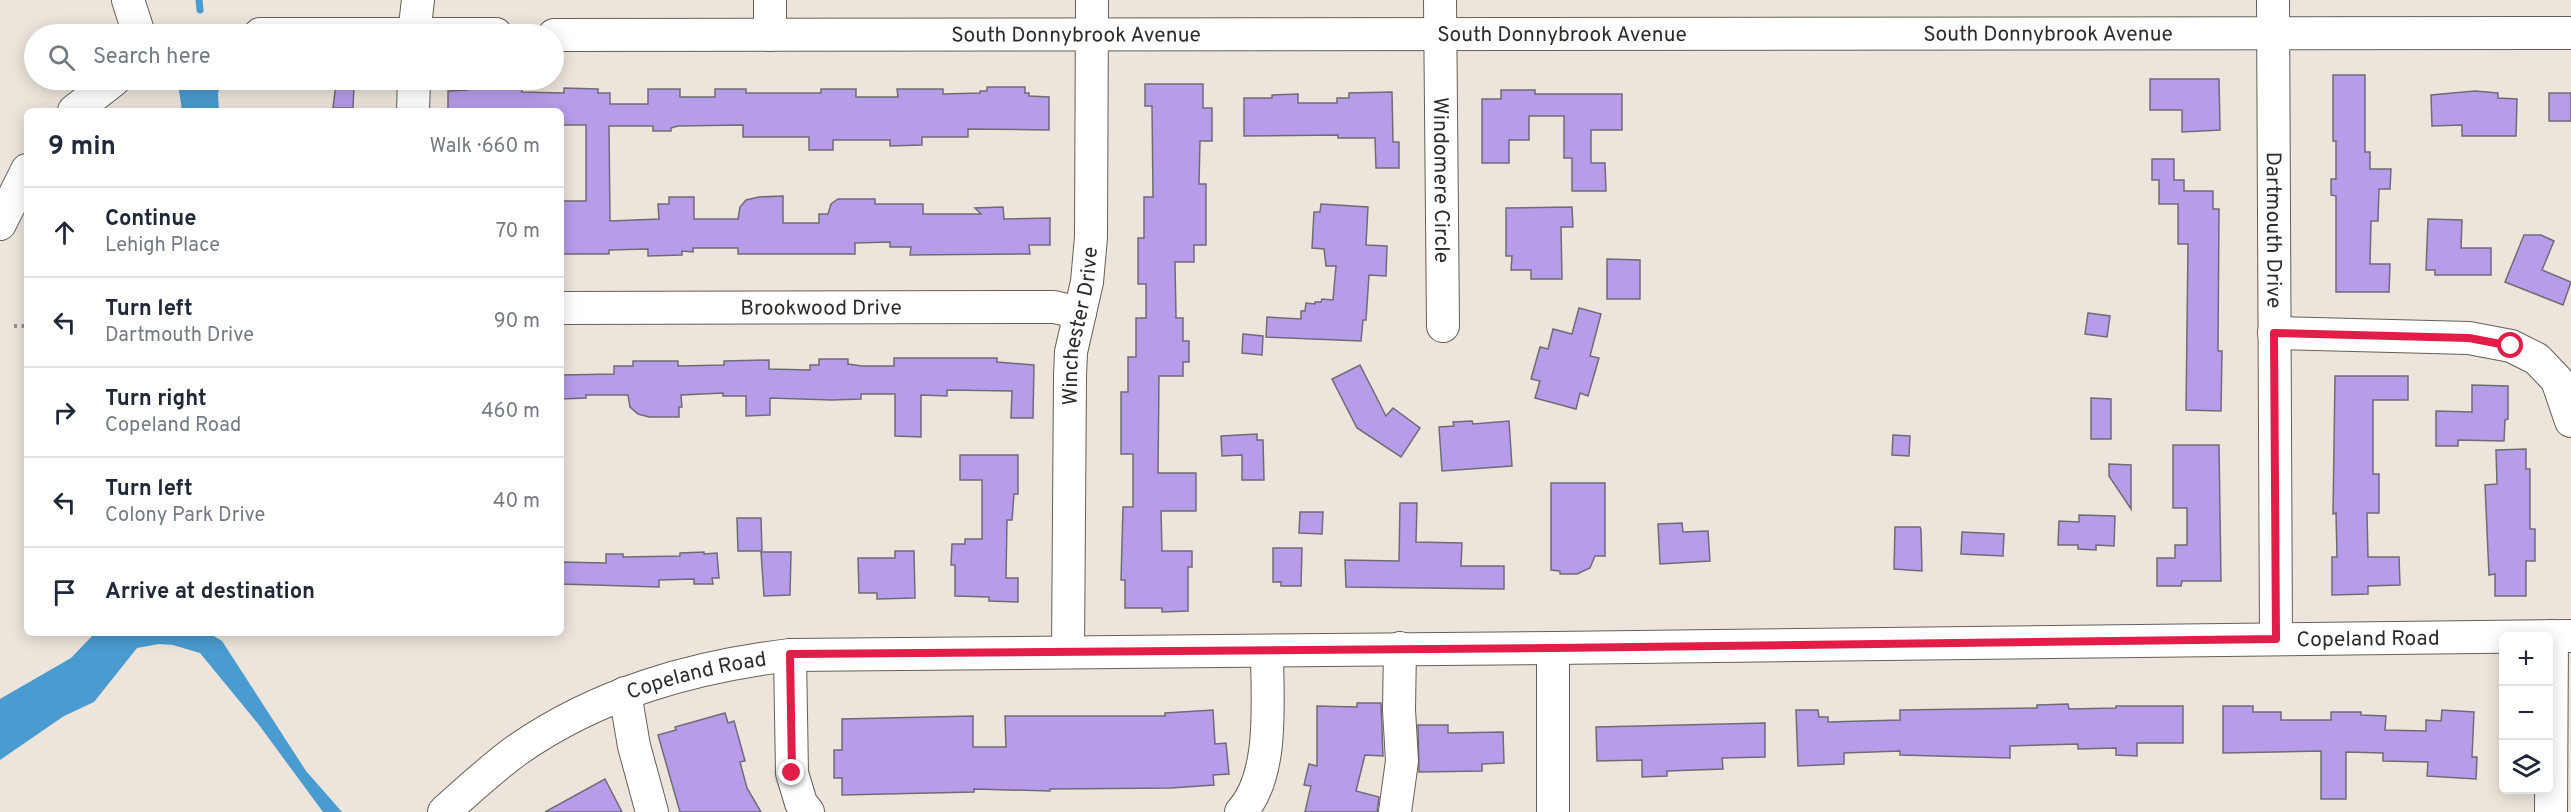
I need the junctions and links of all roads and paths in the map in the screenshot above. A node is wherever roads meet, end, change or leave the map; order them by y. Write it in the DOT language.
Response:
graph roads {
  1 [pos="128,0"];
  2 [pos="418,0"];
  3 [pos="770,0"];
  4 [pos="1092,0"];
  5 [pos="1440,0"];
  6 [pos="2273,0"];
  7 [pos="136,24"];
  8 [pos="415,24"];
  9 [pos="1440,33"];
  10 [pos="2273,33"];
  11 [pos="2571,33"];
  12 [pos="1092,34"];
  13 [pos="564,35"];
  14 [pos="770,35"];
  15 [pos="101,90"];
  16 [pos="414,90"];
  17 [pos="78,108"];
  18 [pos="413,108"];
  19 [pos="24,176"];
  20 [pos="0,224"];
  21 [pos="564,308"];
  22 [pos="1080,313"];
  23 [pos="14,326"];
  24 [pos="24,326"];
  25 [pos="1443,326"];
  26 [pos="2274,333"];
  27 [pos="2571,421"];
  28 [pos="2561,636"];
  29 [pos="2276,639"];
  30 [pos="1400,648"];
  31 [pos="1553,648"];
  32 [pos="1267,651"];
  33 [pos="1068,652"];
  34 [pos="790,654"];
  35 [pos="625,693"];
  36 [pos="444,812"];
  37 [pos="652,812"];
  38 [pos="808,812"];
  39 [pos="1241,812"];
  40 [pos="1395,812"];
  41 [pos="1553,812"];
  42 [pos="2551,812"];
  1 -- 7 [label="street"];
  2 -- 8 [label="street"];
  3 -- 14 [label="street"];
  4 -- 12 [label="street, Winchester Drive"];
  5 -- 9 [label="street, Windomere Circle"];
  6 -- 10 [label="street, Dartmouth Drive"];
  9 -- 10 [label="street, South Donnybrook Avenue"];
  9 -- 12 [label="street, South Donnybrook Avenue"];
  9 -- 25 [label="street, Windomere Circle"];
  10 -- 11 [label="street, South Donnybrook Avenue"];
  10 -- 26 [label="street, Dartmouth Drive"];
  12 -- 14 [label="street, South Donnybrook Avenue"];
  12 -- 22 [label="street, Winchester Drive"];
  13 -- 14 [label="street, South Donnybrook Avenue"];
  15 -- 17 [label="street"];
  16 -- 18 [label="street"];
  19 -- 20 [label="street"];
  21 -- 22 [label="street, Brookwood Drive"];
  22 -- 33 [label="street, Winchester Drive"];
  23 -- 24 [label="path"];
  26 -- 27 [label="street"];
  26 -- 29 [label="street, Dartmouth Drive"];
  28 -- 29 [label="street, Copeland Road"];
  28 -- 42 [label="street"];
  29 -- 31 [label="street, Copeland Road"];
  30 -- 31 [label="street, Copeland Road"];
  30 -- 32 [label="street, Copeland Road"];
  30 -- 40 [label="street"];
  31 -- 41 [label="street"];
  32 -- 33 [label="street, Copeland Road"];
  32 -- 39 [label="street"];
  33 -- 34 [label="street, Copeland Road"];
  34 -- 35 [label="street, Copeland Road"];
  34 -- 38 [label="street"];
  35 -- 36 [label="street, Copeland Road"];
  35 -- 37 [label="street"];
}
